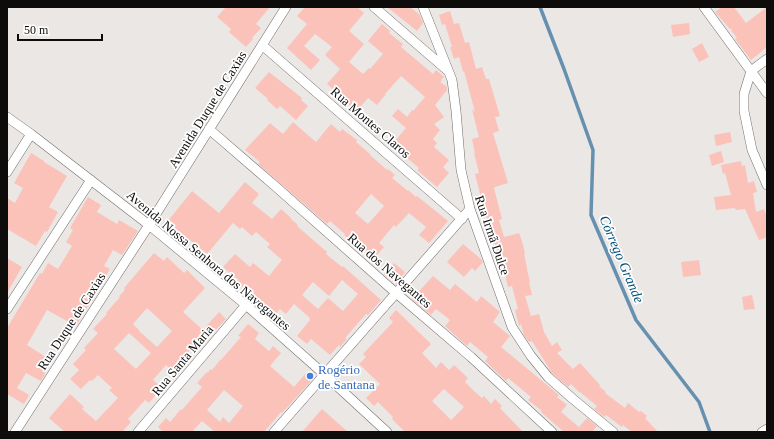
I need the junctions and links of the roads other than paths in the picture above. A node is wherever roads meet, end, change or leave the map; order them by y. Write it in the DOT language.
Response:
graph roads {
  1 [pos="374,7"];
  2 [pos="423,7"];
  3 [pos="704,7"];
  4 [pos="284,8"];
  5 [pos="262,45"];
  6 [pos="767,59"];
  7 [pos="751,71"];
  8 [pos="450,72"];
  9 [pos="767,93"];
  10 [pos="7,118"];
  11 [pos="209,129"];
  12 [pos="31,134"];
  13 [pos="7,172"];
  14 [pos="91,180"];
  15 [pos="767,185"];
  16 [pos="470,209"];
  17 [pos="462,218"];
  18 [pos="149,225"];
  19 [pos="396,293"];
  20 [pos="246,305"];
  21 [pos="7,309"];
  22 [pos="325,374"];
  23 [pos="767,429"];
  24 [pos="14,432"];
  25 [pos="138,432"];
  26 [pos="274,432"];
  27 [pos="387,432"];
  28 [pos="552,432"];
  29 [pos="613,432"];
  30 [pos="762,432"];
  1 -- 8 [label="street"];
  2 -- 8 [label="street, Rua Irmã Dulce"];
  3 -- 7 [label="street"];
  4 -- 5 [label="street, Avenida Duque de Caxias"];
  5 -- 11 [label="street, Avenida Duque de Caxias"];
  5 -- 17 [label="street, Rua Montes Claros"];
  6 -- 7 [label="street"];
  7 -- 9 [label="street"];
  7 -- 15 [label="street"];
  8 -- 16 [label="street, Rua Irmã Dulce"];
  10 -- 12 [label="street, Avenida Nossa Senhora dos Navegantes"];
  11 -- 18 [label="street, Avenida Duque de Caxias"];
  11 -- 19 [label="street, Rua dos Navegantes"];
  12 -- 13 [label="street"];
  12 -- 14 [label="street, Avenida Nossa Senhora dos Navegantes"];
  14 -- 18 [label="street, Avenida Nossa Senhora dos Navegantes"];
  14 -- 21 [label="street"];
  16 -- 17 [label="street"];
  16 -- 29 [label="street, Rua Irmã Dulce"];
  17 -- 19 [label="street"];
  18 -- 20 [label="street, Avenida Nossa Senhora dos Navegantes"];
  18 -- 24 [label="street, Rua Duque de Caxias"];
  19 -- 22 [label="street"];
  19 -- 28 [label="street, Rua dos Navegantes"];
  20 -- 22 [label="street, Avenida Nossa Senhora dos Navegantes"];
  20 -- 25 [label="street, Rua Santa Maria"];
  22 -- 26 [label="street"];
  22 -- 27 [label="street, Avenida Nossa Senhora dos Navegantes"];
  23 -- 30 [label="street"];
}
